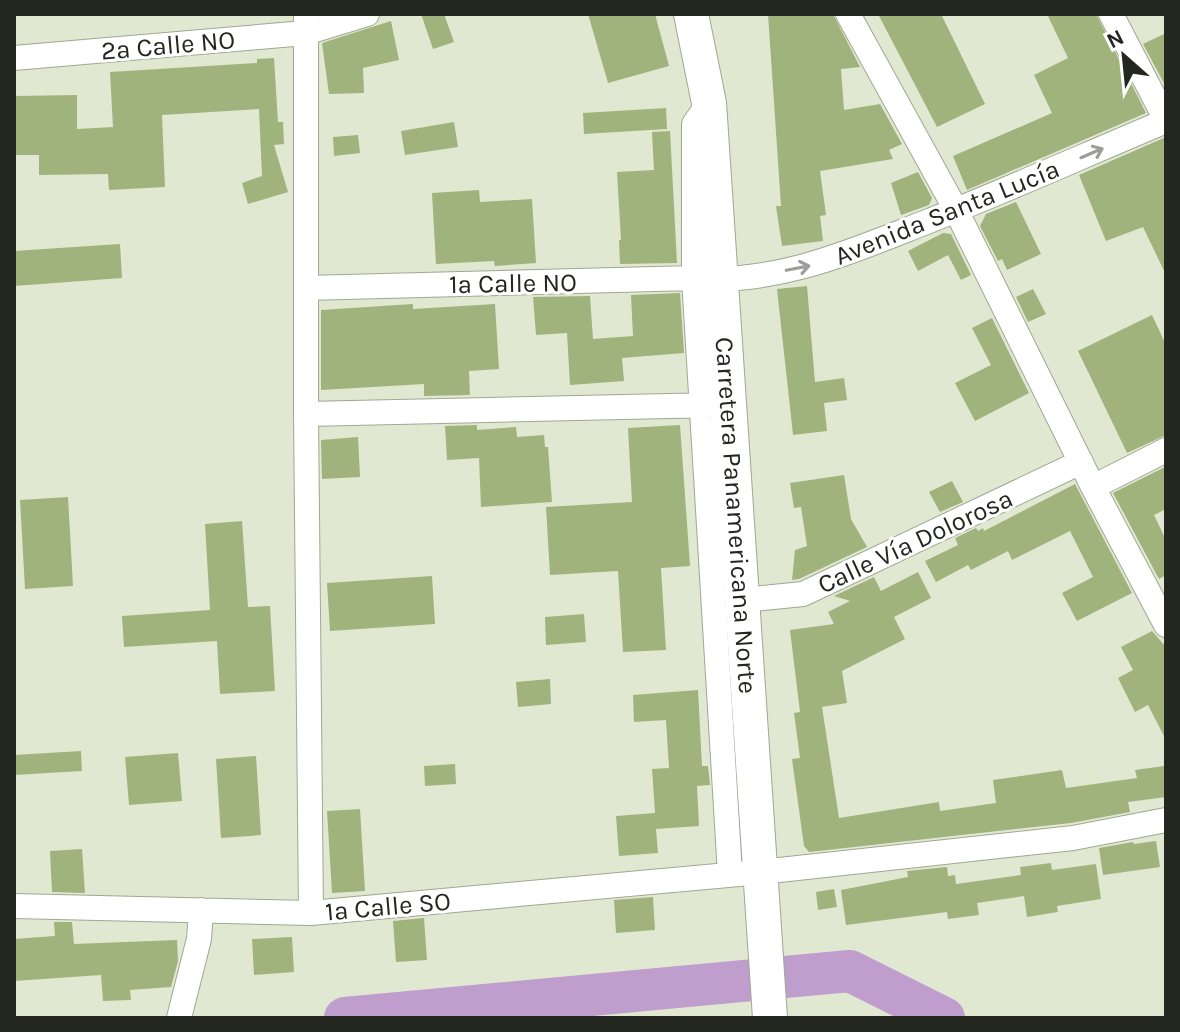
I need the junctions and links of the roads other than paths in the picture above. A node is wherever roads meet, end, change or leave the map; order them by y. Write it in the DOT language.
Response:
graph roads {
  1 [pos="367,14"];
  2 [pos="691,14"];
  3 [pos="848,14"];
  4 [pos="1111,14"];
  5 [pos="306,24"];
  6 [pos="14,58"];
  7 [pos="1166,120"];
  8 [pos="956,210"];
  9 [pos="708,280"];
  10 [pos="306,288"];
  11 [pos="716,406"];
  12 [pos="306,414"];
  13 [pos="1166,450"];
  14 [pos="1081,462"];
  15 [pos="1093,487"];
  16 [pos="743,600"];
  17 [pos="1166,625"];
  18 [pos="1166,820"];
  19 [pos="752,881"];
  20 [pos="14,906"];
  21 [pos="201,910"];
  22 [pos="311,913"];
  23 [pos="179,1018"];
  24 [pos="770,1018"];
  1 -- 5 [label="street, 2a Calle NO"];
  2 -- 9 [label="highway, Carretera Panamericana Norte"];
  3 -- 8 [label="street"];
  4 -- 7 [label="street"];
  5 -- 6 [label="street, 2a Calle NO"];
  5 -- 10 [label="street"];
  8 -- 7 [label="street, Avenida Santa Lucía, one-way"];
  9 -- 8 [label="street, Avenida Santa Lucía, one-way"];
  8 -- 14 [label="street"];
  9 -- 10 [label="street, 1a Calle NO"];
  9 -- 11 [label="highway, Carretera Panamericana Norte"];
  10 -- 12 [label="street"];
  11 -- 12 [label="street"];
  11 -- 16 [label="highway, Carretera Panamericana Norte"];
  11 -- 19 [label="street"];
  12 -- 22 [label="street"];
  13 -- 15 [label="street"];
  14 -- 15 [label="street"];
  14 -- 16 [label="street, Calle Vía Dolorosa"];
  15 -- 17 [label="street"];
  16 -- 19 [label="highway, Carretera Panamericana Norte"];
  18 -- 19 [label="street, 1a Calle SO"];
  19 -- 22 [label="street, 1a Calle SO"];
  19 -- 24 [label="highway, Carretera Panamericana Norte"];
  20 -- 21 [label="street, 1a Calle SO"];
  21 -- 22 [label="street, 1a Calle SO"];
  21 -- 23 [label="street"];
}
